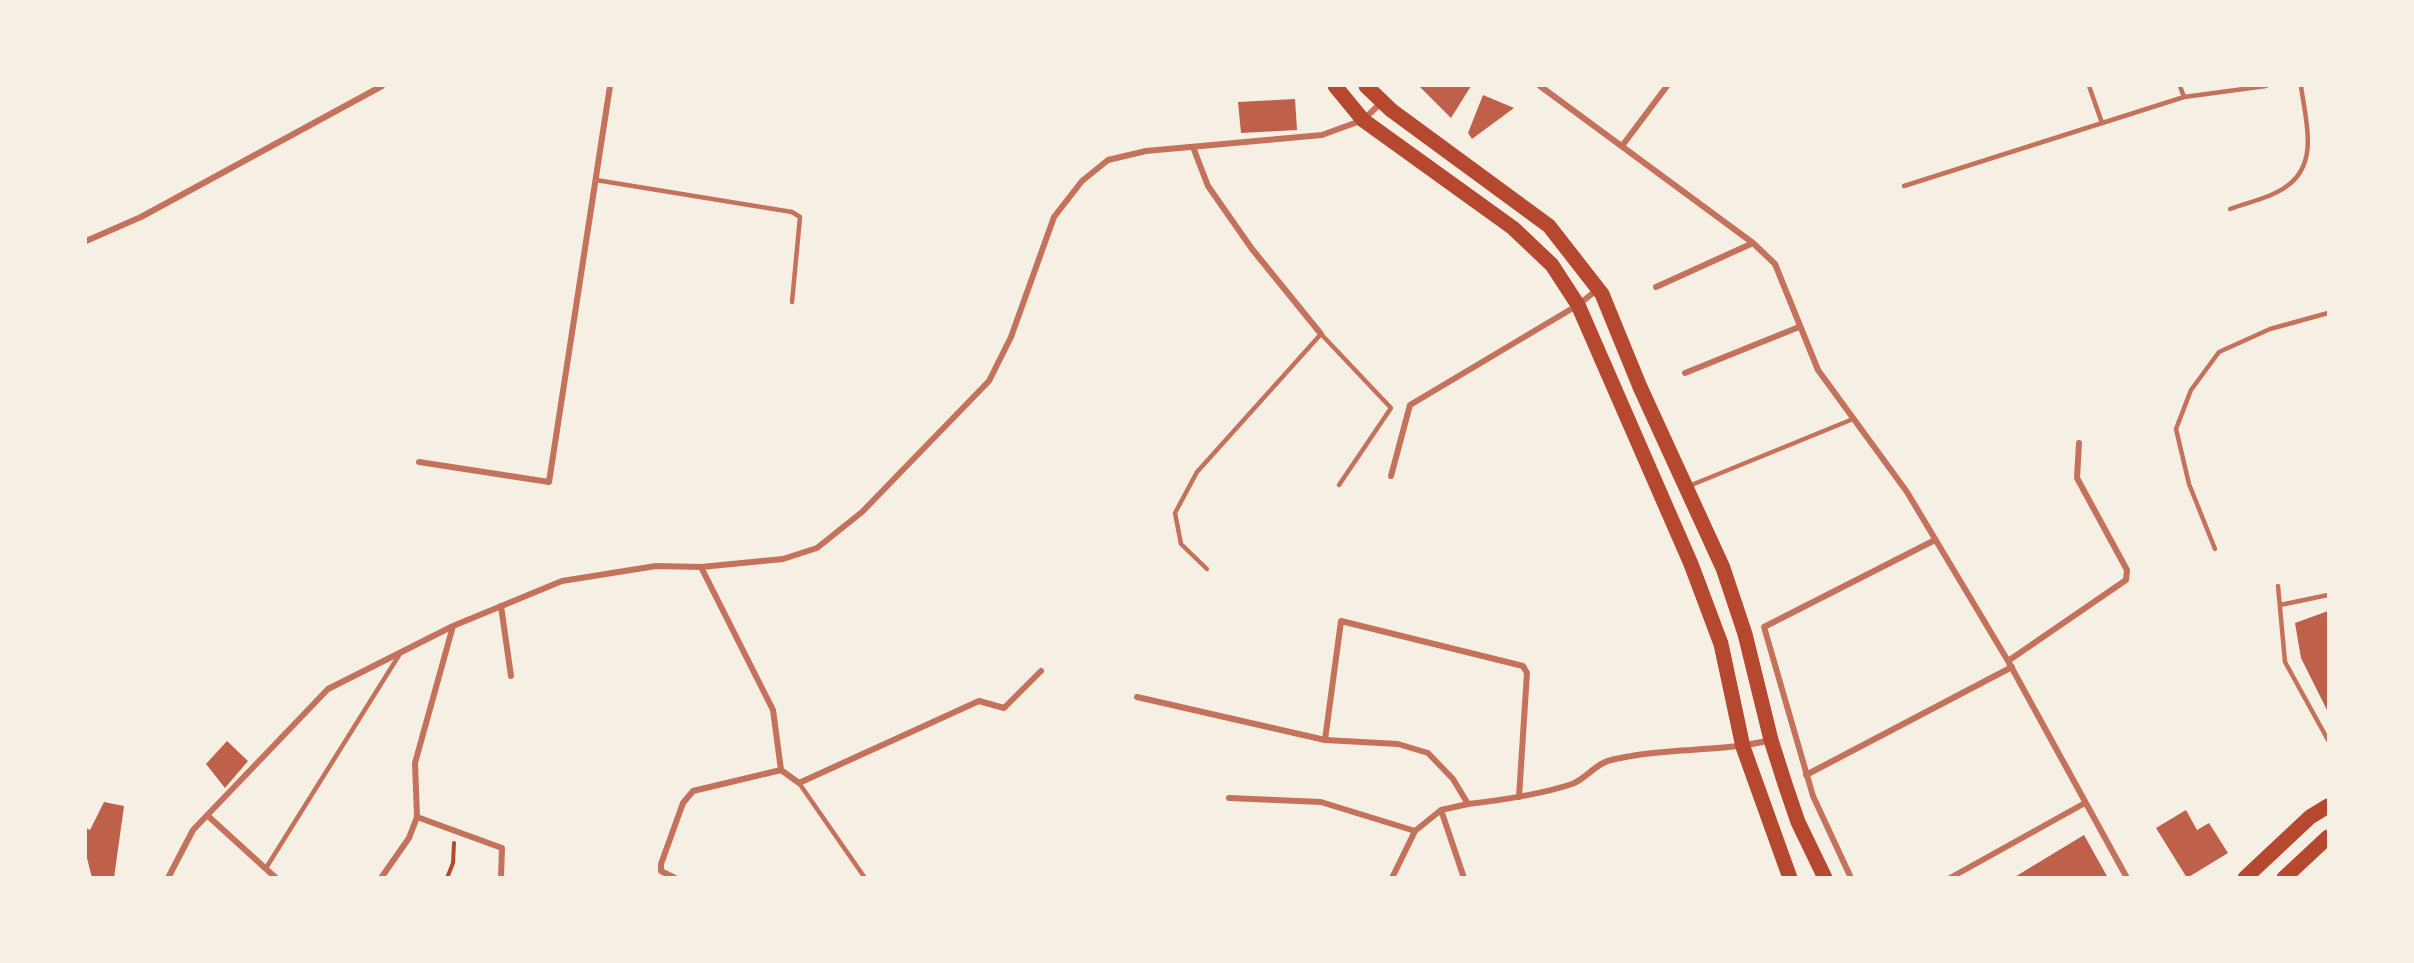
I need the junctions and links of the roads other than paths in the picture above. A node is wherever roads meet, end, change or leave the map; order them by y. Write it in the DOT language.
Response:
graph roads {
  1 [pos="382,86"];
  2 [pos="610,86"];
  3 [pos="1335,86"];
  4 [pos="1366,86"];
  5 [pos="1540,86"];
  6 [pos="1667,86"];
  7 [pos="2088,86"];
  8 [pos="2180,86"];
  9 [pos="2266,86"];
  10 [pos="2301,86"];
  11 [pos="2184,97"];
  12 [pos="1382,102"];
  13 [pos="1363,120"];
  14 [pos="2102,123"];
  15 [pos="1622,146"];
  16 [pos="1193,147"];
  17 [pos="596,180"];
  18 [pos="1904,186"];
  19 [pos="2230,209"];
  20 [pos="86,241"];
  21 [pos="1752,243"];
  22 [pos="1656,287"];
  23 [pos="1598,289"];
  24 [pos="792,302"];
  25 [pos="1578,305"];
  26 [pos="2328,313"];
  27 [pos="1799,327"];
  28 [pos="1321,334"];
  29 [pos="1685,373"];
  30 [pos="1640,387"];
  31 [pos="1617,397"];
  32 [pos="1853,419"];
  33 [pos="2079,443"];
  34 [pos="419,462"];
  35 [pos="1391,476"];
  36 [pos="1339,485"];
  37 [pos="1686,487"];
  38 [pos="1693,504"];
  39 [pos="1669,514"];
  40 [pos="1935,540"];
  41 [pos="2215,549"];
  42 [pos="701,567"];
  43 [pos="1208,569"];
  44 [pos="2278,586"];
  45 [pos="2328,595"];
  46 [pos="2280,605"];
  47 [pos="501,606"];
  48 [pos="453,626"];
  49 [pos="401,652"];
  50 [pos="2008,661"];
  51 [pos="2012,667"];
  52 [pos="1041,671"];
  53 [pos="511,676"];
  54 [pos="1137,696"];
  55 [pos="1325,740"];
  56 [pos="1771,740"];
  57 [pos="2328,740"];
  58 [pos="1743,747"];
  59 [pos="781,770"];
  60 [pos="1806,775"];
  61 [pos="799,783"];
  62 [pos="1519,797"];
  63 [pos="1229,798"];
  64 [pos="2085,803"];
  65 [pos="1468,804"];
  66 [pos="2328,806"];
  67 [pos="1442,810"];
  68 [pos="208,816"];
  69 [pos="417,817"];
  70 [pos="1415,831"];
  71 [pos="2328,837"];
  72 [pos="266,868"];
  73 [pos="168,878"];
  74 [pos="276,878"];
  75 [pos="381,878"];
  76 [pos="501,878"];
  77 [pos="675,878"];
  78 [pos="865,878"];
  79 [pos="1392,878"];
  80 [pos="1464,878"];
  81 [pos="1790,878"];
  82 [pos="1825,878"];
  83 [pos="1851,878"];
  84 [pos="1950,878"];
  85 [pos="2127,878"];
  86 [pos="2245,878"];
  87 [pos="2284,878"];
  1 -- 20 [label="street"];
  2 -- 17 [label="street"];
  3 -- 13 [label="main road"];
  4 -- 12 [label="main road"];
  5 -- 15 [label="street"];
  6 -- 15 [label="street"];
  7 -- 14 [label="lane"];
  8 -- 11 [label="lane"];
  9 -- 11 [label="lane"];
  10 -- 19 [label="lane"];
  11 -- 14 [label="lane"];
  12 -- 13 [label="street"];
  12 -- 23 [label="main road"];
  13 -- 16 [label="street"];
  13 -- 25 [label="main road"];
  14 -- 18 [label="lane"];
  15 -- 21 [label="street"];
  16 -- 28 [label="street"];
  16 -- 42 [label="street"];
  17 -- 24 [label="lane"];
  17 -- 34 [label="street"];
  21 -- 22 [label="street"];
  21 -- 27 [label="street"];
  23 -- 25 [label="street"];
  23 -- 30 [label="main road"];
  25 -- 31 [label="main road"];
  25 -- 35 [label="street"];
  26 -- 41 [label="lane"];
  27 -- 29 [label="street"];
  27 -- 32 [label="street"];
  28 -- 36 [label="lane"];
  28 -- 43 [label="lane"];
  30 -- 31 [label="main road"];
  30 -- 37 [label="main road"];
  31 -- 39 [label="main road"];
  32 -- 37 [label="lane"];
  32 -- 40 [label="street"];
  33 -- 50 [label="street"];
  37 -- 38 [label="main road"];
  38 -- 39 [label="main road"];
  38 -- 56 [label="main road"];
  39 -- 58 [label="main road"];
  40 -- 50 [label="street"];
  40 -- 60 [label="street"];
  42 -- 47 [label="street"];
  42 -- 59 [label="street"];
  44 -- 46 [label="lane"];
  45 -- 46 [label="lane"];
  46 -- 57 [label="lane"];
  47 -- 48 [label="street"];
  47 -- 53 [label="street"];
  48 -- 49 [label="street"];
  48 -- 69 [label="street"];
  49 -- 68 [label="street"];
  49 -- 72 [label="lane"];
  50 -- 51 [label="street"];
  51 -- 60 [label="street"];
  51 -- 64 [label="street"];
  52 -- 61 [label="street"];
  54 -- 55 [label="street"];
  55 -- 62 [label="street"];
  55 -- 65 [label="street"];
  56 -- 58 [label="street"];
  56 -- 82 [label="main road"];
  58 -- 62 [label="street"];
  58 -- 81 [label="main road"];
  59 -- 61 [label="street"];
  59 -- 77 [label="street"];
  60 -- 83 [label="street"];
  61 -- 78 [label="lane"];
  62 -- 65 [label="street"];
  63 -- 70 [label="street"];
  64 -- 84 [label="street"];
  64 -- 85 [label="street"];
  65 -- 67 [label="street"];
  66 -- 86 [label="main road"];
  67 -- 70 [label="street"];
  67 -- 80 [label="street"];
  68 -- 72 [label="street"];
  68 -- 73 [label="street"];
  69 -- 75 [label="street"];
  69 -- 76 [label="street"];
  70 -- 79 [label="street"];
  71 -- 87 [label="main road"];
  72 -- 74 [label="street"];
}
